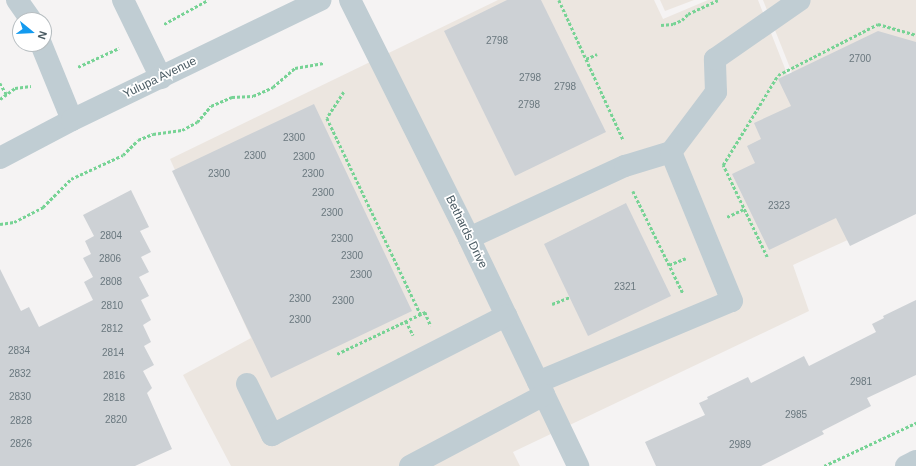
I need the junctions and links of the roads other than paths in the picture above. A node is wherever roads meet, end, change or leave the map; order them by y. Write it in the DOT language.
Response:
graph roads {
  1 [pos="18,0"];
  2 [pos="123,0"];
  3 [pos="320,0"];
  4 [pos="350,0"];
  5 [pos="800,0"];
  6 [pos="26,12"];
  7 [pos="44,52"];
  8 [pos="161,78"];
  9 [pos="72,120"];
  10 [pos="672,152"];
  11 [pos="0,158"];
  12 [pos="469,238"];
  13 [pos="506,316"];
  14 [pos="247,384"];
  15 [pos="541,389"];
  16 [pos="916,461"];
  17 [pos="410,466"];
  18 [pos="578,466"];
  19 [pos="906,466"];
  1 -- 6 [label="street"];
  2 -- 8 [label="street"];
  3 -- 8 [label="street, Yulupa Avenue"];
  4 -- 12 [label="street, Bethards Drive"];
  5 -- 10 [label="street"];
  7 -- 9 [label="street"];
  8 -- 9 [label="street, Yulupa Avenue"];
  9 -- 11 [label="street, Yulupa Avenue"];
  10 -- 12 [label="street"];
  10 -- 15 [label="street"];
  12 -- 13 [label="street, Bethards Drive"];
  13 -- 14 [label="street"];
  13 -- 15 [label="street, Bethards Drive"];
  15 -- 17 [label="street"];
  15 -- 18 [label="street, Bethards Drive"];
  16 -- 19 [label="street"];
}
